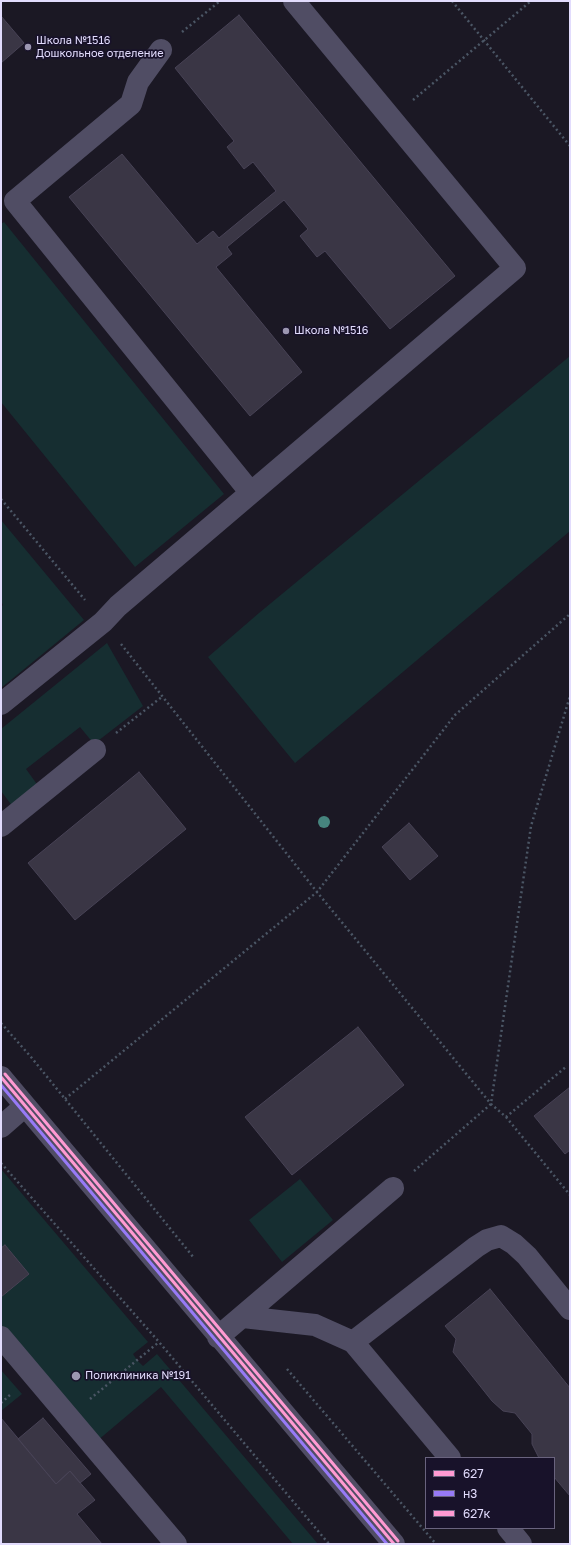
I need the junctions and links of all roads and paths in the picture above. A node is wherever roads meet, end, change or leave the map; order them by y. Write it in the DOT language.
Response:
graph roads {
  1 [pos="220,1"];
  2 [pos="294,1"];
  3 [pos="452,1"];
  4 [pos="531,1"];
  5 [pos="484,41"];
  6 [pos="161,50"];
  7 [pos="391,119"];
  8 [pos="570,146"];
  9 [pos="251,493"];
  10 [pos="1,499"];
  11 [pos="570,614"];
  12 [pos="103,622"];
  13 [pos="163,696"];
  14 [pos="570,696"];
  15 [pos="1,704"];
  16 [pos="95,750"];
  17 [pos="4,817"];
  18 [pos="318,892"];
  19 [pos="1,1023"];
  20 [pos="567,1066"];
  21 [pos="1,1077"];
  22 [pos="65,1099"];
  23 [pos="491,1104"];
  24 [pos="25,1106"];
  25 [pos="506,1117"];
  26 [pos="1,1127"];
  27 [pos="1,1162"];
  28 [pos="394,1188"];
  29 [pos="570,1195"];
  30 [pos="195,1260"];
  31 [pos="570,1309"];
  32 [pos="243,1317"];
  33 [pos="1,1337"];
  34 [pos="218,1337"];
  35 [pos="159,1342"];
  36 [pos="353,1342"];
  37 [pos="284,1365"];
  38 [pos="69,1417"];
  39 [pos="449,1457"];
  40 [pos="509,1529"];
  41 [pos="176,1544"];
  42 [pos="329,1544"];
  43 [pos="394,1544"];
  44 [pos="436,1544"];
  45 [pos="521,1544"];
  1 -- 6 [label="path"];
  2 -- 7 [label="street"];
  3 -- 5 [label="path"];
  4 -- 5 [label="path"];
  5 -- 7 [label="path"];
  5 -- 8 [label="path"];
  6 -- 9 [label="street"];
  7 -- 9 [label="street"];
  9 -- 12 [label="street"];
  10 -- 12 [label="path"];
  11 -- 18 [label="path"];
  12 -- 13 [label="path"];
  12 -- 15 [label="street"];
  13 -- 16 [label="path"];
  13 -- 18 [label="path"];
  14 -- 23 [label="path"];
  16 -- 17 [label="street"];
  18 -- 22 [label="path"];
  18 -- 23 [label="path"];
  19 -- 22 [label="path"];
  20 -- 25 [label="path"];
  21 -- 24 [label="street"];
  22 -- 30 [label="path"];
  23 -- 25 [label="path"];
  23 -- 28 [label="path"];
  24 -- 26 [label="street"];
  24 -- 34 [label="street"];
  25 -- 29 [label="path"];
  27 -- 35 [label="path"];
  28 -- 32 [label="street"];
  31 -- 36 [label="street"];
  32 -- 34 [label="street"];
  32 -- 36 [label="street"];
  33 -- 38 [label="street"];
  34 -- 43 [label="street"];
  35 -- 38 [label="path"];
  35 -- 42 [label="path"];
  36 -- 39 [label="street"];
  37 -- 44 [label="path"];
  38 -- 41 [label="street"];
  40 -- 45 [label="street"];
}
